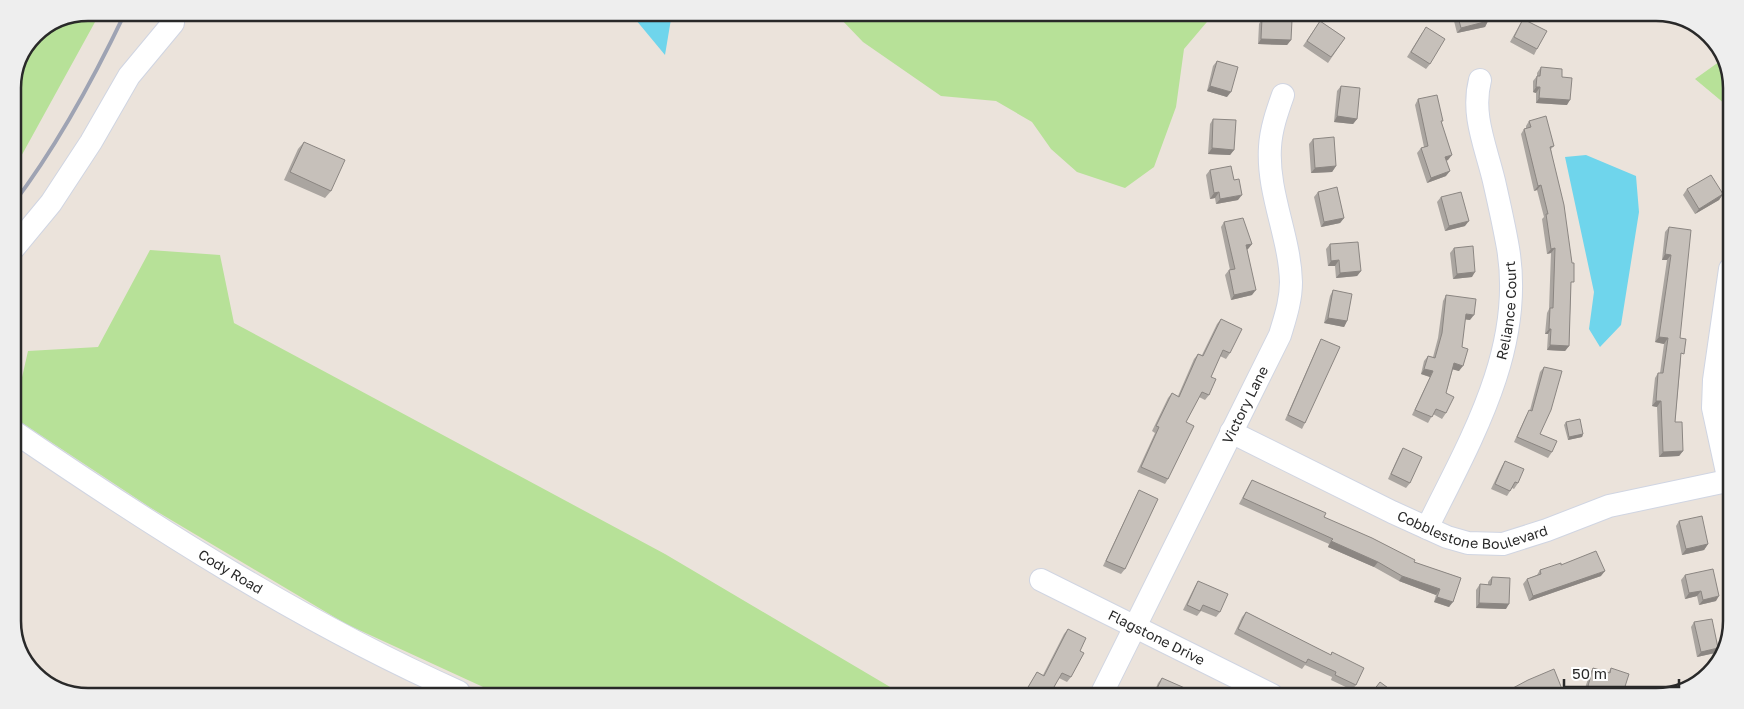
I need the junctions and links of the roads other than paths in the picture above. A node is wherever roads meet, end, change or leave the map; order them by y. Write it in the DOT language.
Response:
graph roads {
  1 [pos="173,23"];
  2 [pos="1480,80"];
  3 [pos="1283,95"];
  4 [pos="21,239"];
  5 [pos="1723,318"];
  6 [pos="1231,432"];
  7 [pos="21,436"];
  8 [pos="1723,454"];
  9 [pos="1723,482"];
  10 [pos="1427,528"];
  11 [pos="1041,580"];
  12 [pos="1135,627"];
  13 [pos="452,688"];
  14 [pos="1104,688"];
  15 [pos="1258,688"];
  1 -- 4 [label="street"];
  2 -- 10 [label="street, Reliance Court"];
  3 -- 6 [label="street, Victory Lane"];
  5 -- 8 [label="street"];
  6 -- 10 [label="street, Cobblestone Boulevard"];
  6 -- 12 [label="street, Victory Lane"];
  7 -- 13 [label="street, Cody Road"];
  9 -- 10 [label="street, Cobblestone Boulevard"];
  11 -- 12 [label="street, Flagstone Drive"];
  12 -- 14 [label="street, Victory Lane"];
  12 -- 15 [label="street, Flagstone Drive"];
}
